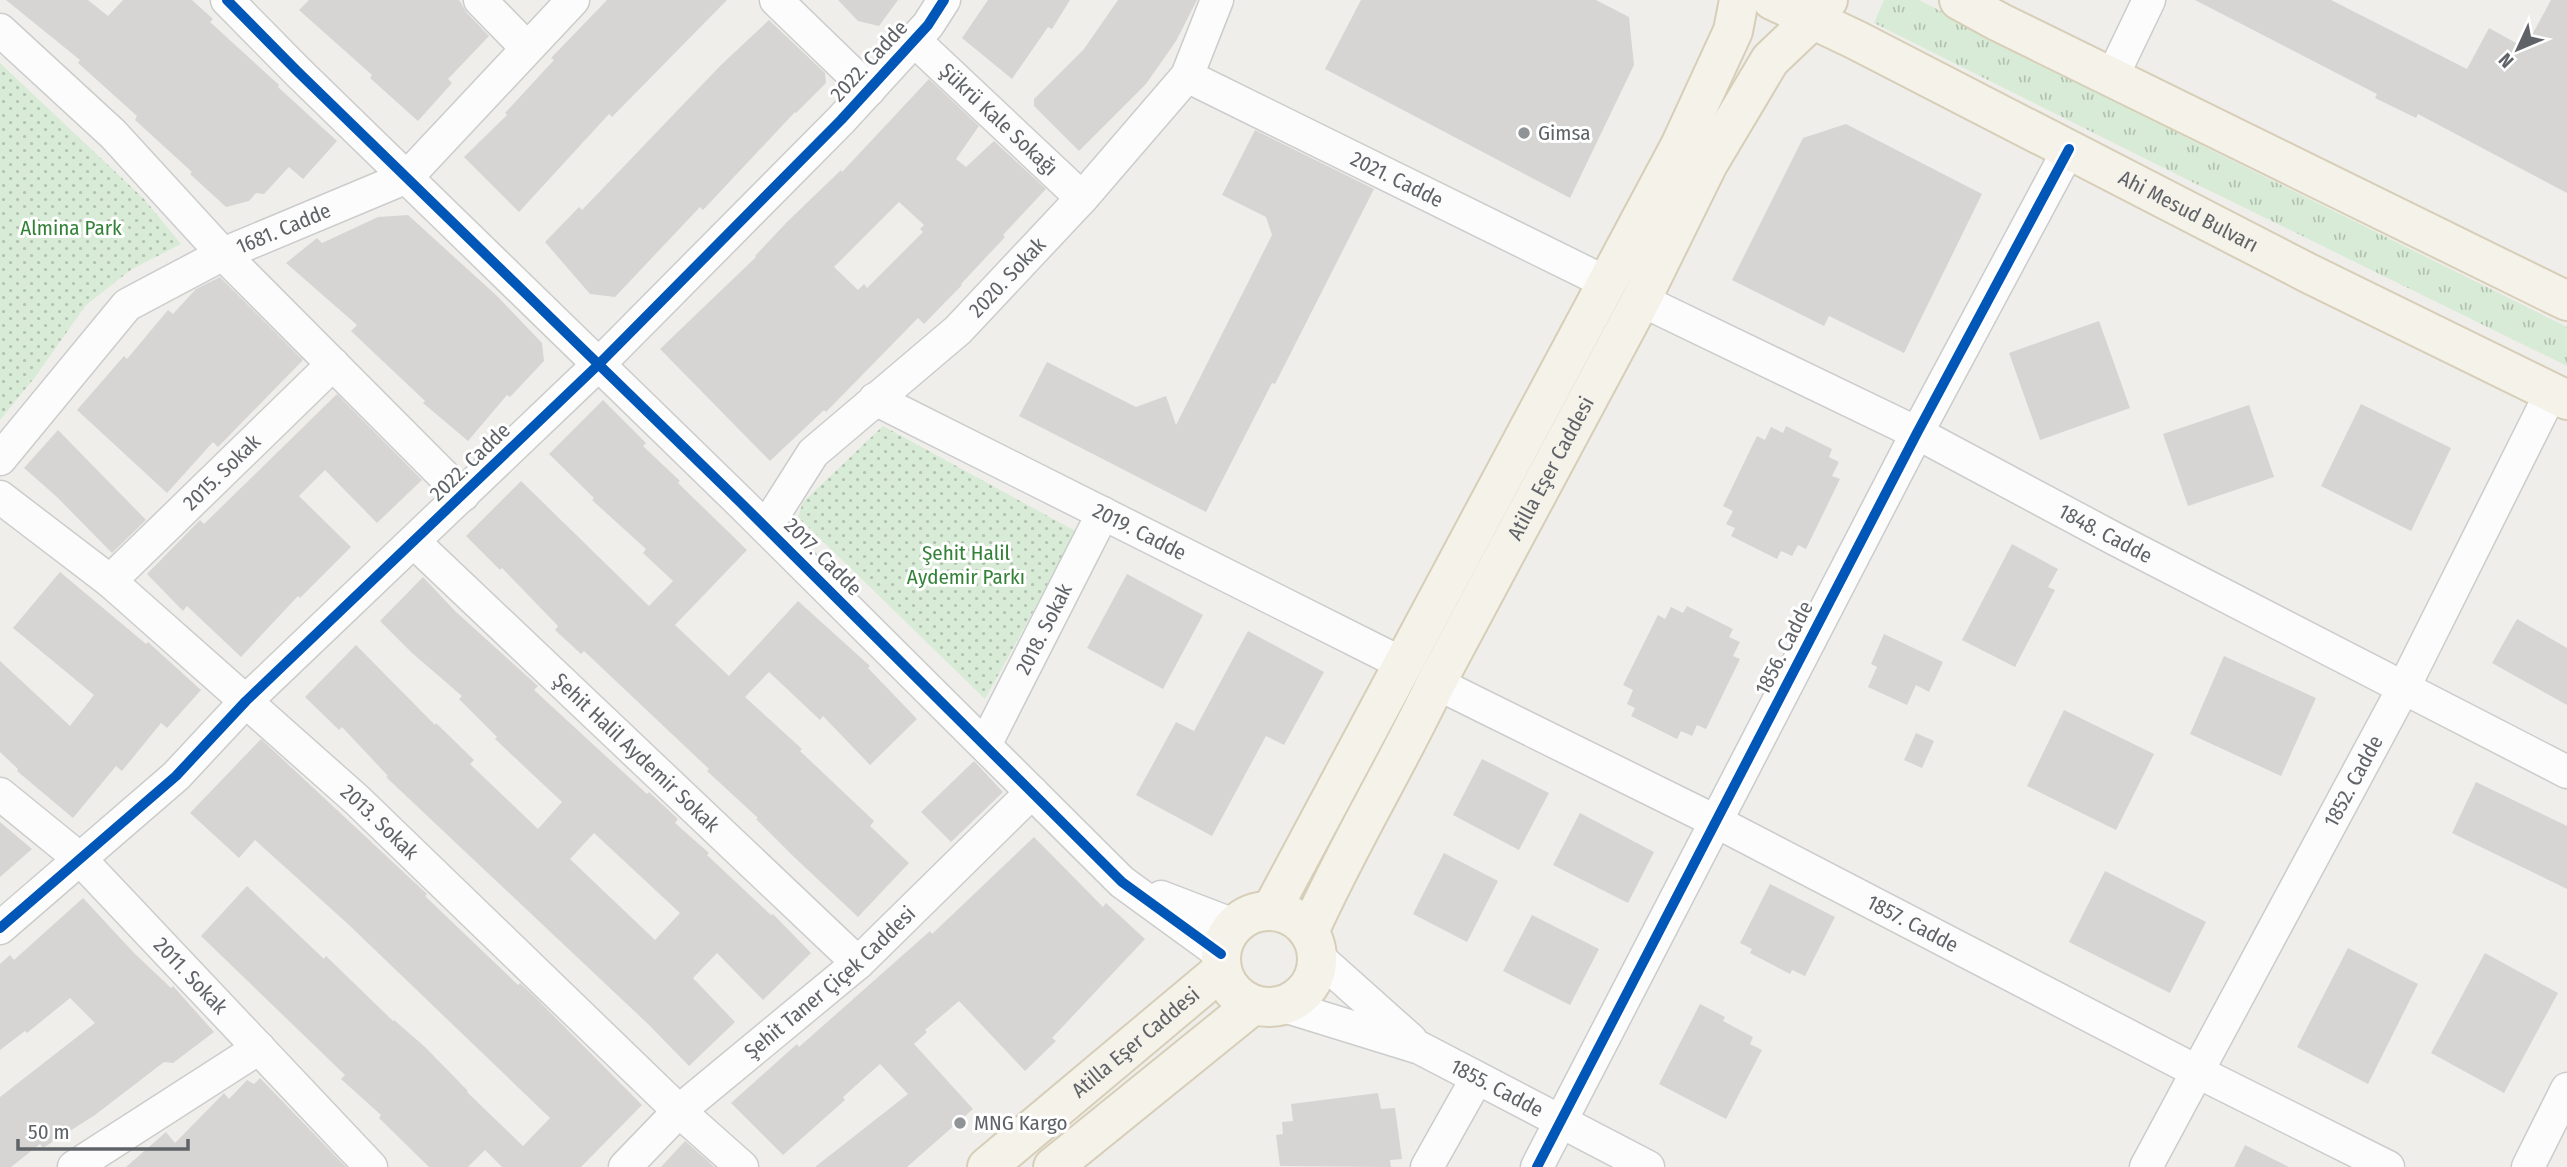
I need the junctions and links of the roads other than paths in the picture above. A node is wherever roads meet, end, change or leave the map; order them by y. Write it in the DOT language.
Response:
graph roads {
  1 [pos="227,0"];
  2 [pos="480,0"];
  3 [pos="573,0"];
  4 [pos="776,0"];
  5 [pos="944,0"];
  6 [pos="1217,0"];
  7 [pos="1740,0"];
  8 [pos="1772,0"];
  9 [pos="1959,0"];
  10 [pos="2149,0"];
  11 [pos="1821,10"];
  12 [pos="0,30"];
  13 [pos="914,40"];
  14 [pos="527,48"];
  15 [pos="1187,76"];
  16 [pos="2112,77"];
  17 [pos="869,90"];
  18 [pos="2069,149"];
  19 [pos="407,177"];
  20 [pos="1082,198"];
  21 [pos="223,254"];
  22 [pos="1607,283"];
  23 [pos="1641,300"];
  24 [pos="2567,302"];
  25 [pos="333,364"];
  26 [pos="599,364"];
  27 [pos="2559,397"];
  28 [pos="875,399"];
  29 [pos="1917,433"];
  30 [pos="0,460"];
  31 [pos="463,495"];
  32 [pos="0,497"];
  33 [pos="1103,513"];
  34 [pos="766,527"];
  35 [pos="414,542"];
  36 [pos="110,581"];
  37 [pos="1403,664"];
  38 [pos="1436,683"];
  39 [pos="2404,687"];
  40 [pos="246,701"];
  41 [pos="985,745"];
  42 [pos="2567,772"];
  43 [pos="1032,792"];
  44 [pos="0,794"];
  45 [pos="1716,821"];
  46 [pos="80,859"];
  47 [pos="1271,911"];
  48 [pos="0,928"];
  49 [pos="1313,945"];
  50 [pos="1226,950"];
  51 [pos="858,963"];
  52 [pos="1269,1006"];
  53 [pos="259,1048"];
  54 [pos="1420,1048"];
  55 [pos="2196,1071"];
  56 [pos="1477,1078"];
  57 [pos="2567,1089"];
  58 [pos="679,1111"];
  59 [pos="1560,1121"];
  60 [pos="74,1167"];
  61 [pos="371,1167"];
  62 [pos="625,1167"];
  63 [pos="742,1167"];
  64 [pos="987,1167"];
  65 [pos="1053,1167"];
  66 [pos="1427,1167"];
  67 [pos="1536,1167"];
  68 [pos="1648,1167"];
  69 [pos="2146,1167"];
  70 [pos="2388,1167"];
  71 [pos="2528,1167"];
  1 -- 19 [label="street, 2017. Cadde"];
  2 -- 14 [label="street"];
  3 -- 14 [label="street, 1681. Cadde"];
  4 -- 17 [label="street"];
  5 -- 13 [label="street, 2022. Cadde"];
  6 -- 15 [label="street, 2020. Sokak"];
  7 -- 22 [label="main road, Atilla Eşer Caddesi"];
  8 -- 11 [label="main road, Ahi Mesud Bulvarı"];
  9 -- 16 [label="main road"];
  10 -- 16 [label="street"];
  11 -- 18 [label="main road, Ahi Mesud Bulvarı"];
  11 -- 23 [label="main road, Atilla Eşer Caddesi"];
  12 -- 21 [label="street"];
  13 -- 17 [label="street, 2022. Cadde"];
  13 -- 20 [label="street, Şükrü Kale Sokağı"];
  14 -- 19 [label="street, 1681. Cadde"];
  15 -- 20 [label="street, 2020. Sokak"];
  15 -- 22 [label="street, 2021. Cadde"];
  16 -- 24 [label="main road"];
  17 -- 26 [label="street, 2022. Cadde"];
  18 -- 27 [label="main road, Ahi Mesud Bulvarı"];
  18 -- 29 [label="street, 1856. Cadde"];
  19 -- 21 [label="street, 1681. Cadde"];
  19 -- 26 [label="street, 2017. Cadde"];
  20 -- 28 [label="street, 2020. Sokak"];
  21 -- 25 [label="street"];
  21 -- 30 [label="street, 1681. Cadde"];
  22 -- 37 [label="main road, Atilla Eşer Caddesi"];
  23 -- 29 [label="street, 1848. Cadde"];
  23 -- 38 [label="main road, Atilla Eşer Caddesi"];
  25 -- 31 [label="street"];
  25 -- 36 [label="street, 2015. Sokak"];
  26 -- 31 [label="street, 2022. Cadde"];
  26 -- 34 [label="street, 2017. Cadde"];
  27 -- 39 [label="street, 1852. Cadde"];
  28 -- 33 [label="street, 2019. Cadde"];
  28 -- 34 [label="street, 2020. Sokak"];
  29 -- 39 [label="street, 1848. Cadde"];
  29 -- 45 [label="street, 1856. Cadde"];
  31 -- 35 [label="street, 2022. Cadde"];
  32 -- 36 [label="street, 2013. Sokak"];
  33 -- 37 [label="street, 2019. Cadde"];
  33 -- 41 [label="street, 2018. Sokak"];
  34 -- 41 [label="street, 2017. Cadde"];
  35 -- 40 [label="street, 2022. Cadde"];
  35 -- 51 [label="street, Şehit Halil Aydemir Sokak"];
  36 -- 40 [label="street, 2013. Sokak"];
  37 -- 47 [label="main road, Atilla Eşer Caddesi"];
  38 -- 45 [label="street, 1857. Cadde"];
  38 -- 49 [label="main road, Atilla Eşer Caddesi"];
  39 -- 42 [label="street, 1848. Cadde"];
  39 -- 55 [label="street, 1852. Cadde"];
  40 -- 46 [label="street, 2022. Cadde"];
  40 -- 58 [label="street, 2013. Sokak"];
  41 -- 43 [label="street, 2017. Cadde"];
  43 -- 50 [label="street, 2017. Cadde"];
  43 -- 51 [label="street, Şehit Taner Çiçek Caddesi"];
  44 -- 46 [label="street, 2011. Sokak"];
  45 -- 55 [label="street, 1857. Cadde"];
  45 -- 59 [label="street, 1856. Cadde"];
  46 -- 48 [label="street, 2022. Cadde"];
  46 -- 53 [label="street, 2011. Sokak"];
  47 -- 49 [label="main road"];
  47 -- 50 [label="main road"];
  49 -- 52 [label="main road"];
  49 -- 54 [label="street, 1855. Cadde"];
  50 -- 52 [label="main road"];
  50 -- 64 [label="main road, Atilla Eşer Caddesi"];
  51 -- 58 [label="street, Şehit Taner Çiçek Caddesi"];
  52 -- 54 [label="street, 1855. Cadde"];
  52 -- 65 [label="main road"];
  53 -- 60 [label="street"];
  53 -- 61 [label="street, 2011. Sokak"];
  54 -- 56 [label="street, 1855. Cadde"];
  55 -- 69 [label="street, 1852. Cadde"];
  55 -- 70 [label="street, 1857. Cadde"];
  56 -- 59 [label="street, 1855. Cadde"];
  56 -- 66 [label="street"];
  57 -- 71 [label="street"];
  58 -- 62 [label="street, Şehit Taner Çiçek Caddesi"];
  58 -- 63 [label="street, 2013. Sokak"];
  59 -- 67 [label="street, 1856. Cadde"];
  59 -- 68 [label="street, 1855. Cadde"];
}
